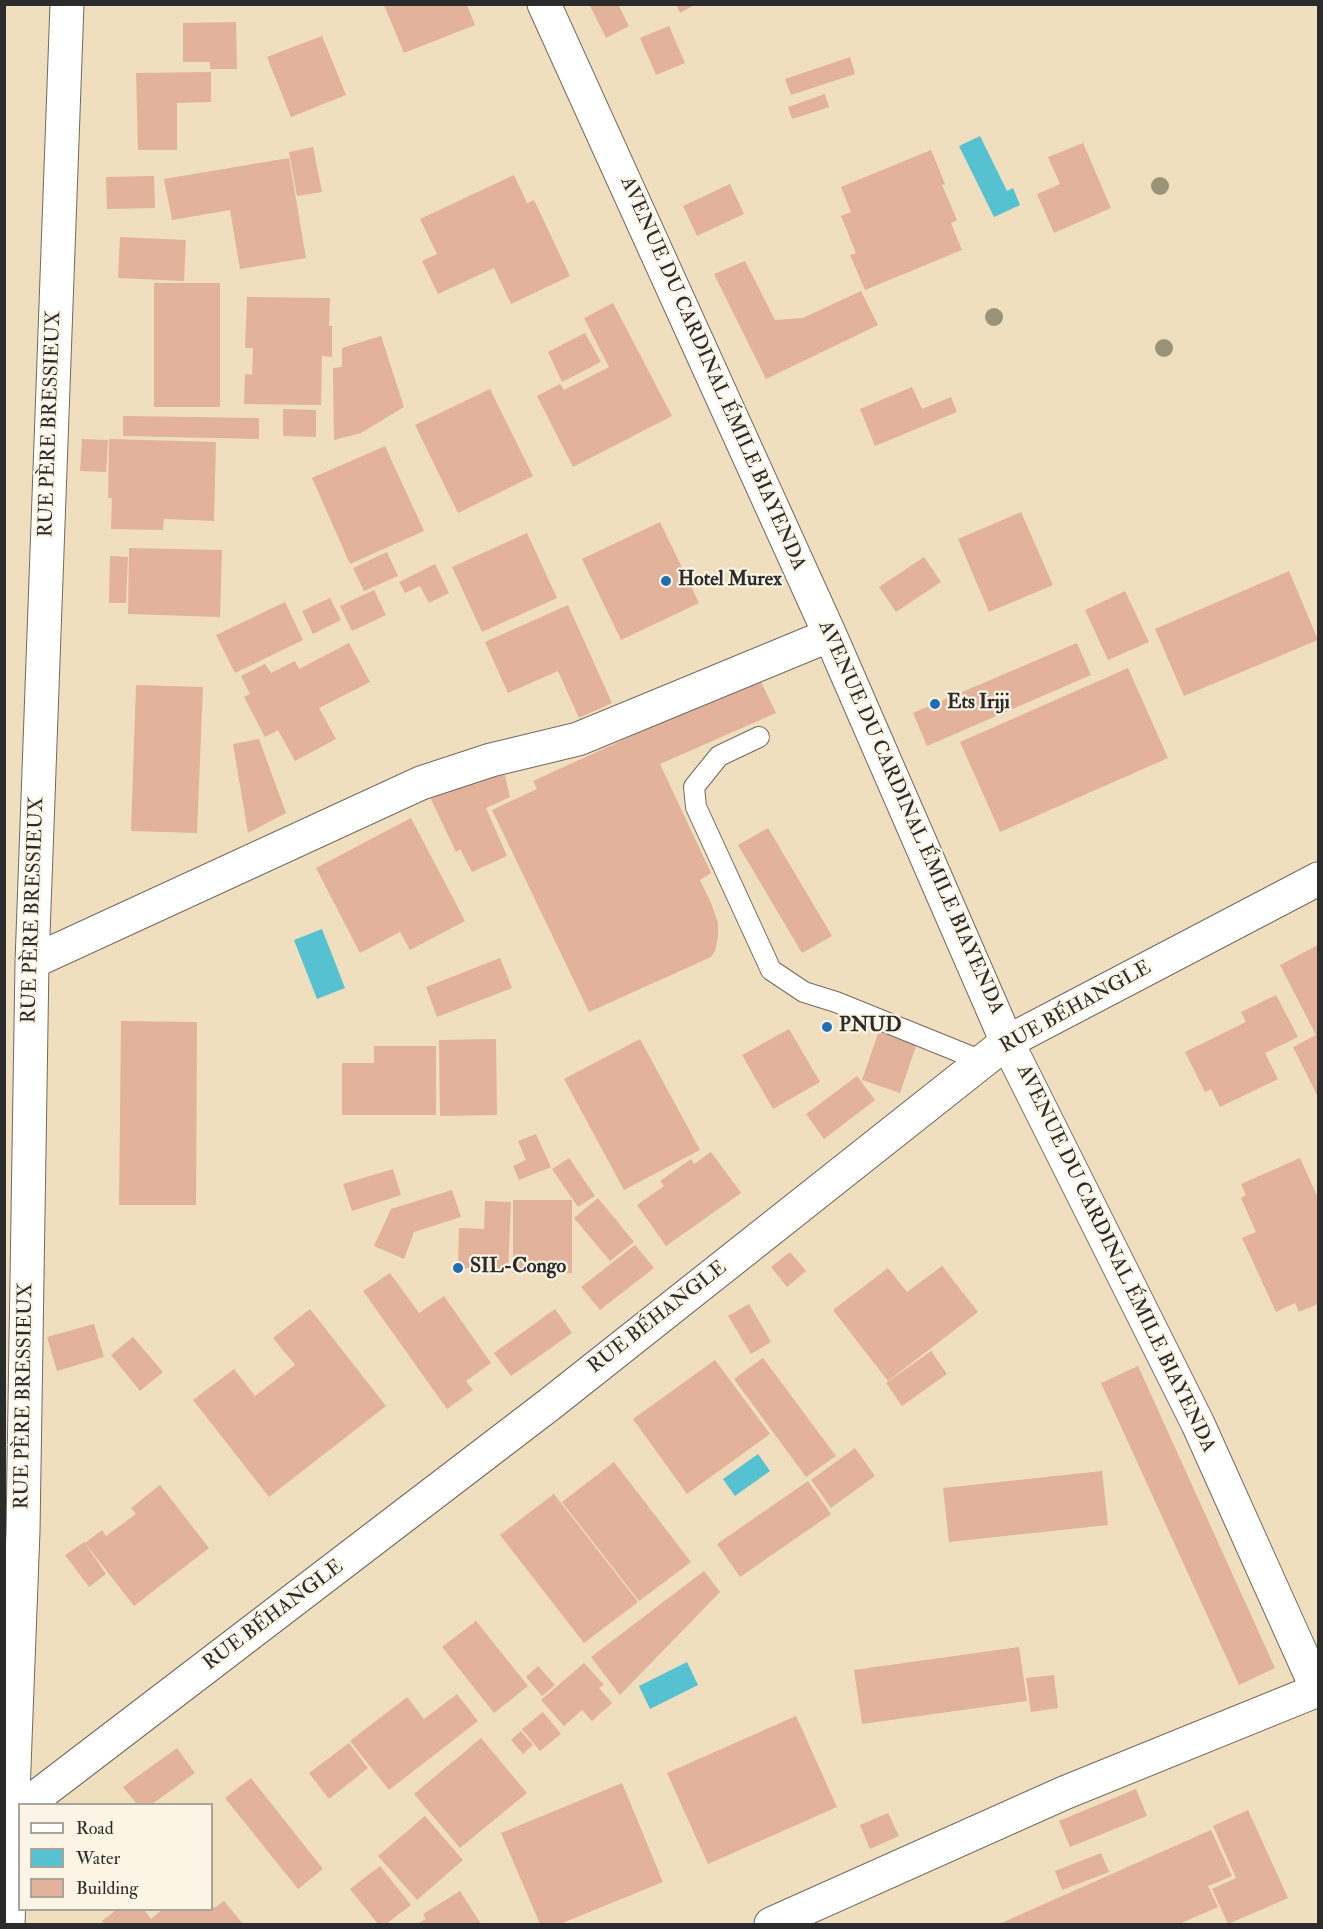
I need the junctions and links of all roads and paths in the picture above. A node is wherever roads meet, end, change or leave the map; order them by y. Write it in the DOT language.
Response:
graph roads {
  1 [pos="67,4"];
  2 [pos="544,4"];
  3 [pos="830,635"];
  4 [pos="759,736"];
  5 [pos="1318,879"];
  6 [pos="32,962"];
  7 [pos="995,1052"];
  8 [pos="1318,1690"];
  9 [pos="29,1803"];
  10 [pos="16,1813"];
  11 [pos="8,1924"];
  12 [pos="771,1924"];
  1 -- 6 [label="street, RUE PÈRE BRESSIEUX"];
  2 -- 3 [label="street, AVENUE DU CARDINAL ÉMILE BIAYENDA"];
  3 -- 6 [label="street"];
  3 -- 7 [label="street, AVENUE DU CARDINAL ÉMILE BIAYENDA"];
  4 -- 7 [label="lane"];
  5 -- 7 [label="street, RUE BÉHANGLE"];
  6 -- 10 [label="street, RUE PÈRE BRESSIEUX"];
  7 -- 8 [label="street, AVENUE DU CARDINAL ÉMILE BIAYENDA"];
  7 -- 9 [label="street, RUE BÉHANGLE"];
  8 -- 12 [label="street"];
  10 -- 11 [label="street, RUE PÈRE BRESSIEUX"];
}
